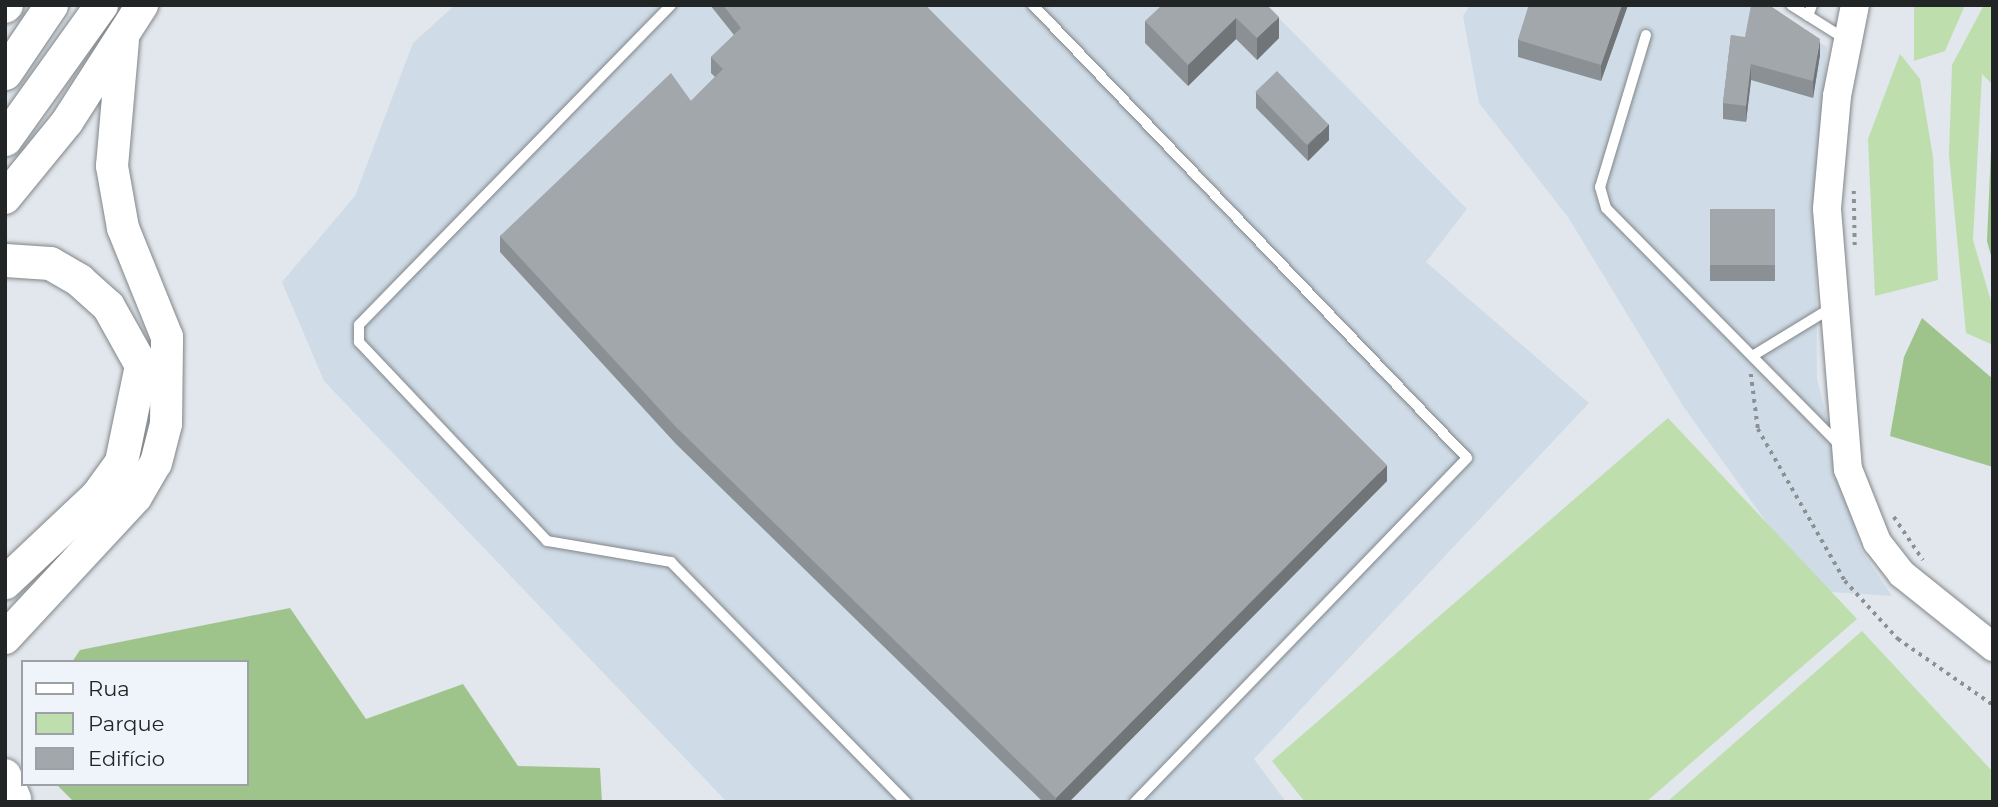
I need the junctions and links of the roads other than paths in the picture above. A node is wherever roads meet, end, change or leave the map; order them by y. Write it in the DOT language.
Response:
graph roads {
  1 [pos="51,5"];
  2 [pos="101,5"];
  3 [pos="142,5"];
  4 [pos="671,5"];
  5 [pos="1033,5"];
  6 [pos="1791,5"];
  7 [pos="1812,5"];
  8 [pos="1855,5"];
  9 [pos="1808,16"];
  10 [pos="1646,35"];
  11 [pos="122,41"];
  12 [pos="1848,41"];
  13 [pos="5,73"];
  14 [pos="5,139"];
  15 [pos="5,198"];
  16 [pos="5,260"];
  17 [pos="1833,308"];
  18 [pos="1754,355"];
  19 [pos="1846,452"];
  20 [pos="5,582"];
  21 [pos="5,638"];
  22 [pos="1993,647"];
  23 [pos="906,802"];
  24 [pos="1135,802"];
  1 -- 13 [label="highway"];
  2 -- 14 [label="highway"];
  3 -- 11 [label="main road"];
  4 -- 23 [label="lane"];
  5 -- 24 [label="lane"];
  6 -- 9 [label="lane"];
  7 -- 9 [label="lane"];
  8 -- 12 [label="main road"];
  9 -- 12 [label="lane"];
  10 -- 18 [label="lane"];
  11 -- 15 [label="main road"];
  11 -- 21 [label="main road"];
  12 -- 17 [label="main road"];
  16 -- 20 [label="highway"];
  17 -- 18 [label="lane"];
  17 -- 19 [label="main road"];
  18 -- 19 [label="lane"];
  19 -- 22 [label="main road"];
}
